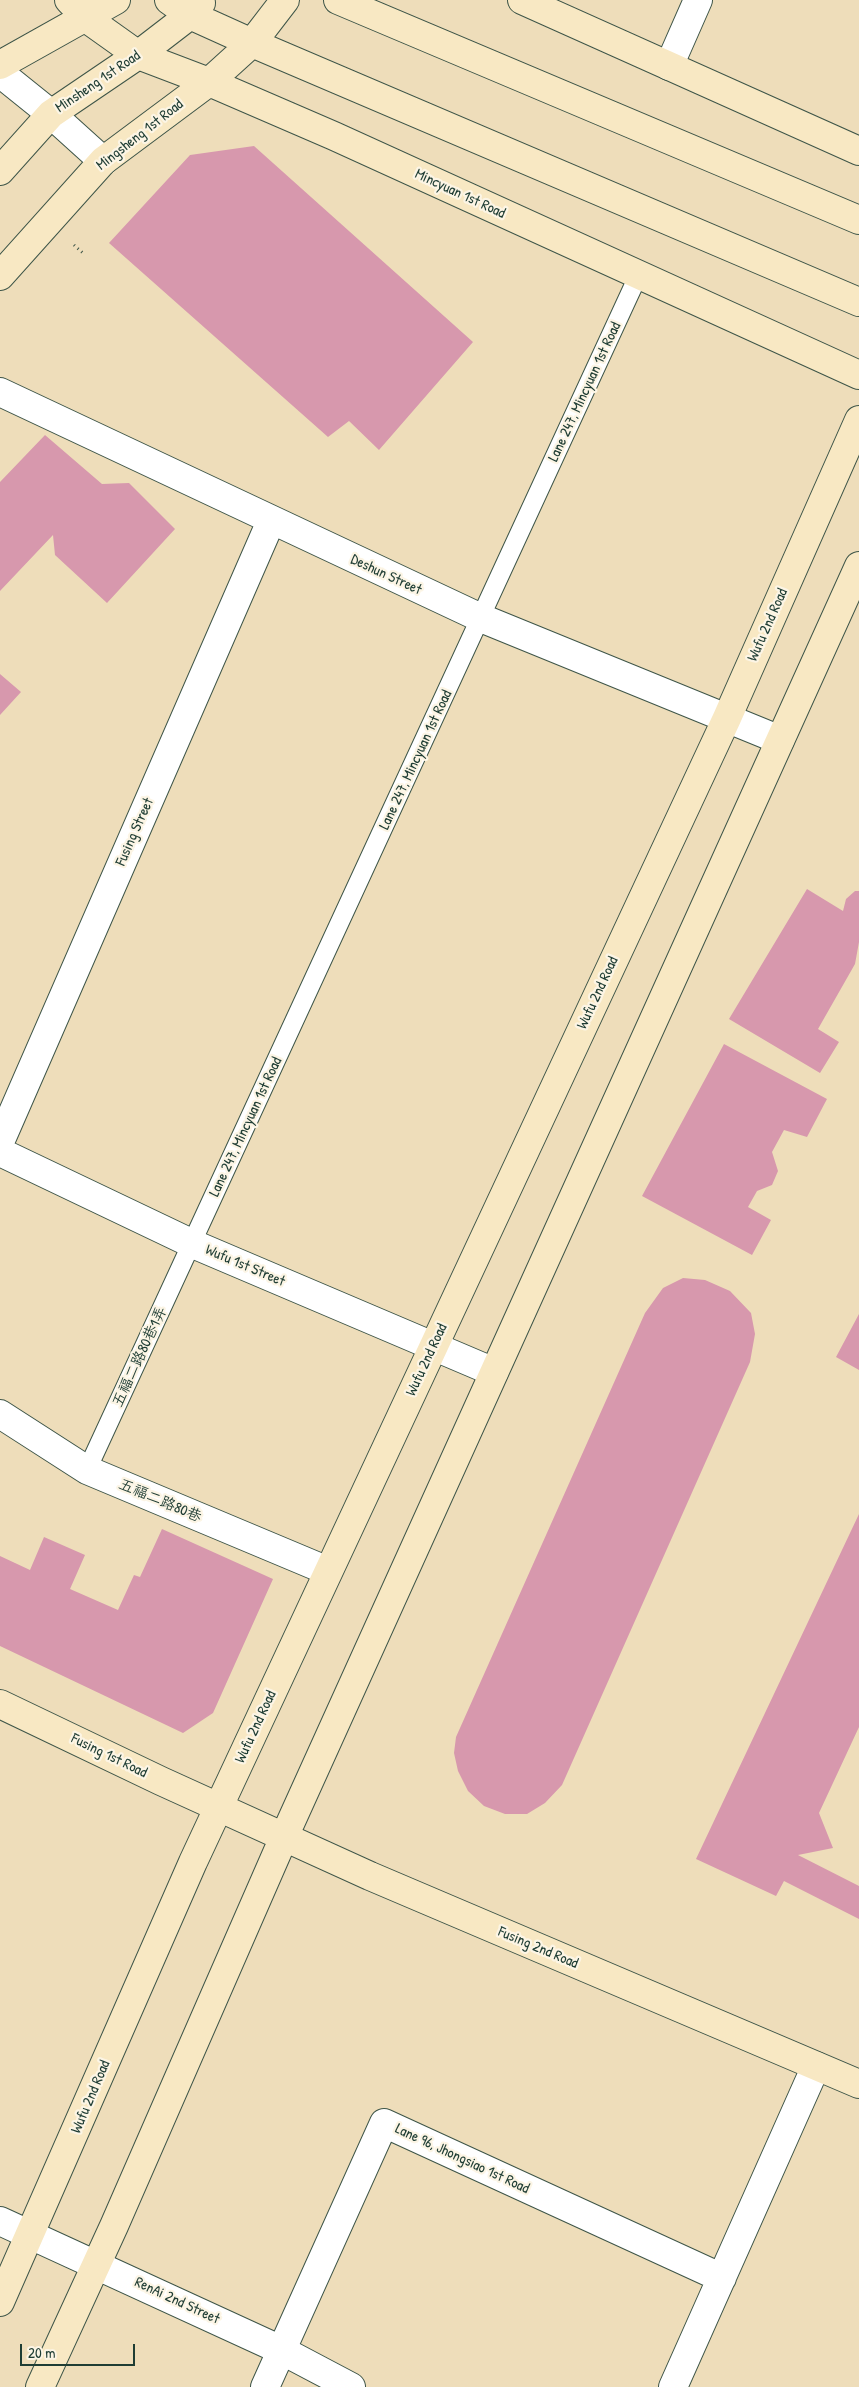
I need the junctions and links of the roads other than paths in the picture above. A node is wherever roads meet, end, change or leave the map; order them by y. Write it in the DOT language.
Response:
graph roads {
  1 [pos="116,0"];
  2 [pos="285,0"];
  3 [pos="338,0"];
  4 [pos="522,0"];
  5 [pos="698,0"];
  6 [pos="187,5"];
  7 [pos="77,9"];
  8 [pos="252,43"];
  9 [pos="138,55"];
  10 [pos="0,64"];
  11 [pos="669,66"];
  12 [pos="0,73"];
  13 [pos="209,82"];
  14 [pos="51,114"];
  15 [pos="859,151"];
  16 [pos="103,161"];
  17 [pos="0,171"];
  18 [pos="859,220"];
  19 [pos="0,276"];
  20 [pos="638,276"];
  21 [pos="859,302"];
  22 [pos="859,375"];
  23 [pos="0,392"];
  24 [pos="859,420"];
  25 [pos="271,521"];
  26 [pos="859,566"];
  27 [pos="481,618"];
  28 [pos="727,718"];
  29 [pos="780,740"];
  30 [pos="0,1142"];
  31 [pos="0,1152"];
  32 [pos="193,1244"];
  33 [pos="434,1346"];
  34 [pos="494,1372"];
  35 [pos="0,1414"];
  36 [pos="87,1470"];
  37 [pos="328,1572"];
  38 [pos="0,1704"];
  39 [pos="218,1807"];
  40 [pos="284,1838"];
  41 [pos="816,2066"];
  42 [pos="859,2084"];
  43 [pos="0,2221"];
  44 [pos="30,2234"];
  45 [pos="96,2264"];
  46 [pos="722,2278"];
  47 [pos="0,2302"];
  48 [pos="281,2350"];
  49 [pos="40,2387"];
  50 [pos="265,2387"];
  51 [pos="351,2387"];
  52 [pos="673,2387"];
  1 -- 7 [label="street"];
  2 -- 8 [label="street, Mingsheng 1st Road"];
  3 -- 18 [label="street"];
  4 -- 11 [label="street"];
  5 -- 11 [label="street"];
  6 -- 8 [label="street"];
  6 -- 9 [label="street, Minsheng 1st Road"];
  7 -- 9 [label="street, Mincyuan 1st Road"];
  7 -- 10 [label="street"];
  8 -- 13 [label="street, Mingsheng 1st Road"];
  8 -- 21 [label="street"];
  9 -- 13 [label="street, Mincyuan 1st Road"];
  9 -- 14 [label="street, Minsheng 1st Road"];
  11 -- 15 [label="street"];
  12 -- 14 [label="street"];
  13 -- 16 [label="street, Mingsheng 1st Road"];
  13 -- 20 [label="street, Mincyuan 1st Road"];
  14 -- 16 [label="street"];
  14 -- 17 [label="street, Minsheng 1st Road"];
  16 -- 19 [label="street, Mingsheng 1st Road"];
  20 -- 22 [label="street, Mincyuan 1st Road"];
  20 -- 27 [label="lane, Lane 247, Mincyuan 1st Road"];
  23 -- 25 [label="street, Deshun Street"];
  24 -- 28 [label="street, Wufu 2nd Road"];
  25 -- 27 [label="street, Deshun Street"];
  25 -- 30 [label="street, Fusing Street"];
  26 -- 29 [label="street"];
  27 -- 28 [label="street, Deshun Street"];
  27 -- 32 [label="lane, Lane 247, Mincyuan 1st Road"];
  28 -- 29 [label="street, Deshun Street"];
  28 -- 33 [label="street, Wufu 2nd Road"];
  29 -- 34 [label="street"];
  31 -- 32 [label="street, Wufu 1st Street"];
  32 -- 33 [label="street, Wufu 1st Street"];
  32 -- 36 [label="lane, 五福二路80巷1弄"];
  33 -- 34 [label="street, Wufu 1st Street"];
  33 -- 37 [label="street, Wufu 2nd Road"];
  34 -- 40 [label="street"];
  35 -- 36 [label="street, 五福二路80巷"];
  36 -- 37 [label="street, 五福二路80巷"];
  37 -- 39 [label="street, Wufu 2nd Road"];
  38 -- 39 [label="street, Fusing 1st Road"];
  39 -- 40 [label="street, Fusing 2nd Road"];
  39 -- 44 [label="street, Wufu 2nd Road"];
  40 -- 41 [label="street, Fusing 2nd Road"];
  40 -- 45 [label="street"];
  41 -- 42 [label="street, Fusing 2nd Road"];
  41 -- 46 [label="street"];
  43 -- 44 [label="street, RenAi 2nd Street"];
  44 -- 45 [label="street, RenAi 2nd Street"];
  44 -- 47 [label="street, Wufu 2nd Road"];
  45 -- 48 [label="street, RenAi 2nd Street"];
  45 -- 49 [label="street"];
  46 -- 48 [label="street, Lane 96, Jhongsiao 1st Road"];
  46 -- 52 [label="street"];
  48 -- 50 [label="street, Lane 96, Jhongsiao 1st Road"];
  48 -- 51 [label="street, RenAi 2nd Street"];
}
